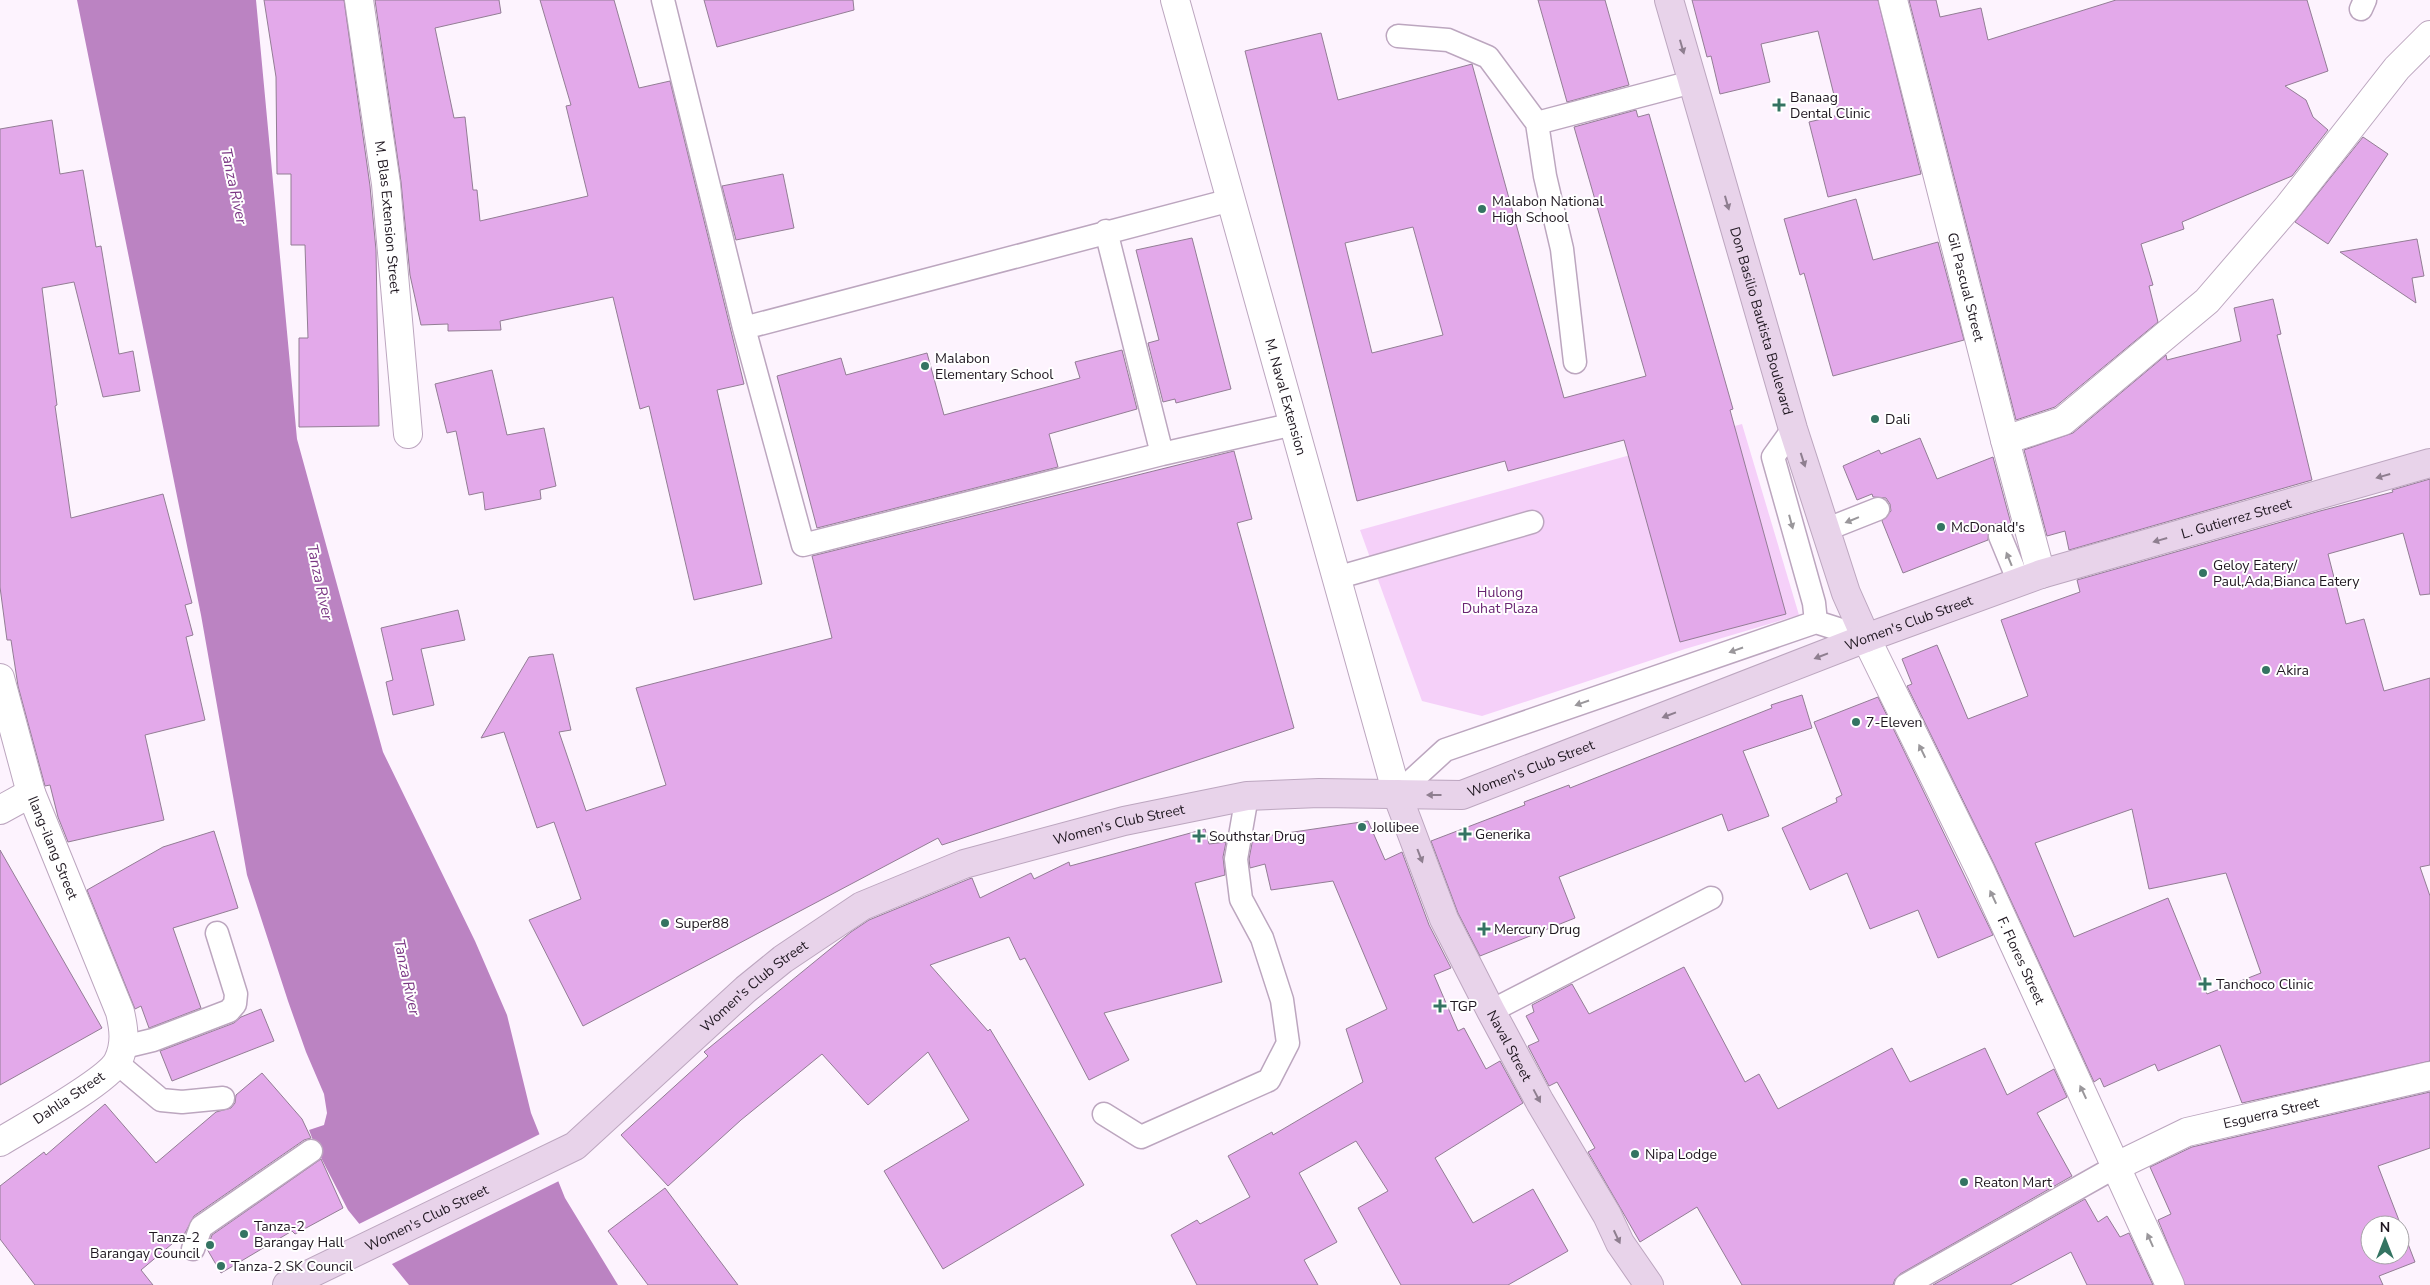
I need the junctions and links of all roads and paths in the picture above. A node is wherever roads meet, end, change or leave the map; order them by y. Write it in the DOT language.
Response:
graph roads {
  1 [pos="359,0"];
  2 [pos="663,0"];
  3 [pos="1175,0"];
  4 [pos="1669,0"];
  5 [pos="1893,0"];
  6 [pos="2430,35"];
  7 [pos="1398,36"];
  8 [pos="1692,82"];
  9 [pos="1537,123"];
  10 [pos="1231,200"];
  11 [pos="1106,231"];
  12 [pos="744,328"];
  13 [pos="1575,362"];
  14 [pos="1294,424"];
  15 [pos="1793,430"];
  16 [pos="408,434"];
  17 [pos="2004,440"];
  18 [pos="1162,454"];
  19 [pos="2430,463"];
  20 [pos="1878,510"];
  21 [pos="1532,522"];
  22 [pos="1825,530"];
  23 [pos="2000,536"];
  24 [pos="1336,578"];
  25 [pos="2030,578"];
  26 [pos="1816,622"];
  27 [pos="1866,638"];
  28 [pos="0,678"];
  29 [pos="31,793"];
  30 [pos="1397,794"];
  31 [pos="1248,796"];
  32 [pos="0,810"];
  33 [pos="1711,898"];
  34 [pos="217,933"];
  35 [pos="1491,1011"];
  36 [pos="121,1055"];
  37 [pos="2430,1076"];
  38 [pos="224,1098"];
  39 [pos="1104,1114"];
  40 [pos="0,1142"];
  41 [pos="311,1151"];
  42 [pos="2117,1166"];
  43 [pos="193,1249"];
  44 [pos="287,1285"];
  45 [pos="1649,1285"];
  46 [pos="1906,1285"];
  47 [pos="2170,1285"];
  1 -- 16 [label="street, M. Blas Extension Street"];
  2 -- 12 [label="lane"];
  3 -- 10 [label="street, M. Naval Extension"];
  4 -- 8 [label="street, Don Basilio Bautista Boulevard, one-way"];
  5 -- 17 [label="street, Gil Pascual Street"];
  6 -- 17 [label="street"];
  7 -- 9 [label="lane"];
  8 -- 9 [label="lane"];
  8 -- 15 [label="street, Don Basilio Bautista Boulevard, one-way"];
  9 -- 13 [label="lane"];
  10 -- 11 [label="lane"];
  10 -- 14 [label="street, M. Naval Extension"];
  11 -- 12 [label="lane"];
  11 -- 18 [label="lane"];
  12 -- 18 [label="lane"];
  14 -- 18 [label="lane"];
  14 -- 24 [label="street, M. Naval Extension"];
  15 -- 22 [label="street, Don Basilio Bautista Boulevard, one-way"];
  15 -- 26 [label="lane, one-way"];
  17 -- 25 [label="street, Gil Pascual Street"];
  19 -- 25 [label="street, L. Gutierrez Street, one-way"];
  20 -- 22 [label="lane, one-way"];
  21 -- 24 [label="lane"];
  22 -- 27 [label="street, Don Basilio Bautista Boulevard"];
  25 -- 23 [label="lane, one-way"];
  24 -- 30 [label="street, M. Naval Extension"];
  25 -- 27 [label="street, Women's Club Street"];
  26 -- 27 [label="lane"];
  26 -- 30 [label="lane, one-way"];
  27 -- 30 [label="street, Women's Club Street, one-way"];
  42 -- 27 [label="street, F. Flores Street, one-way"];
  28 -- 29 [label="street, Ilang-ilang Street"];
  29 -- 32 [label="street"];
  29 -- 36 [label="street, Ilang-ilang Street"];
  30 -- 31 [label="street, Women's Club Street"];
  30 -- 35 [label="street, Naval Street, one-way"];
  31 -- 39 [label="lane"];
  31 -- 44 [label="street, Women's Club Street"];
  33 -- 35 [label="lane"];
  34 -- 36 [label="lane"];
  35 -- 45 [label="street, Naval Street, one-way"];
  36 -- 38 [label="lane"];
  36 -- 40 [label="street, Dahlia Street"];
  37 -- 42 [label="street, Esguerra Street"];
  41 -- 43 [label="lane"];
  42 -- 46 [label="lane"];
  47 -- 42 [label="street, F. Flores Street, one-way"];
}
